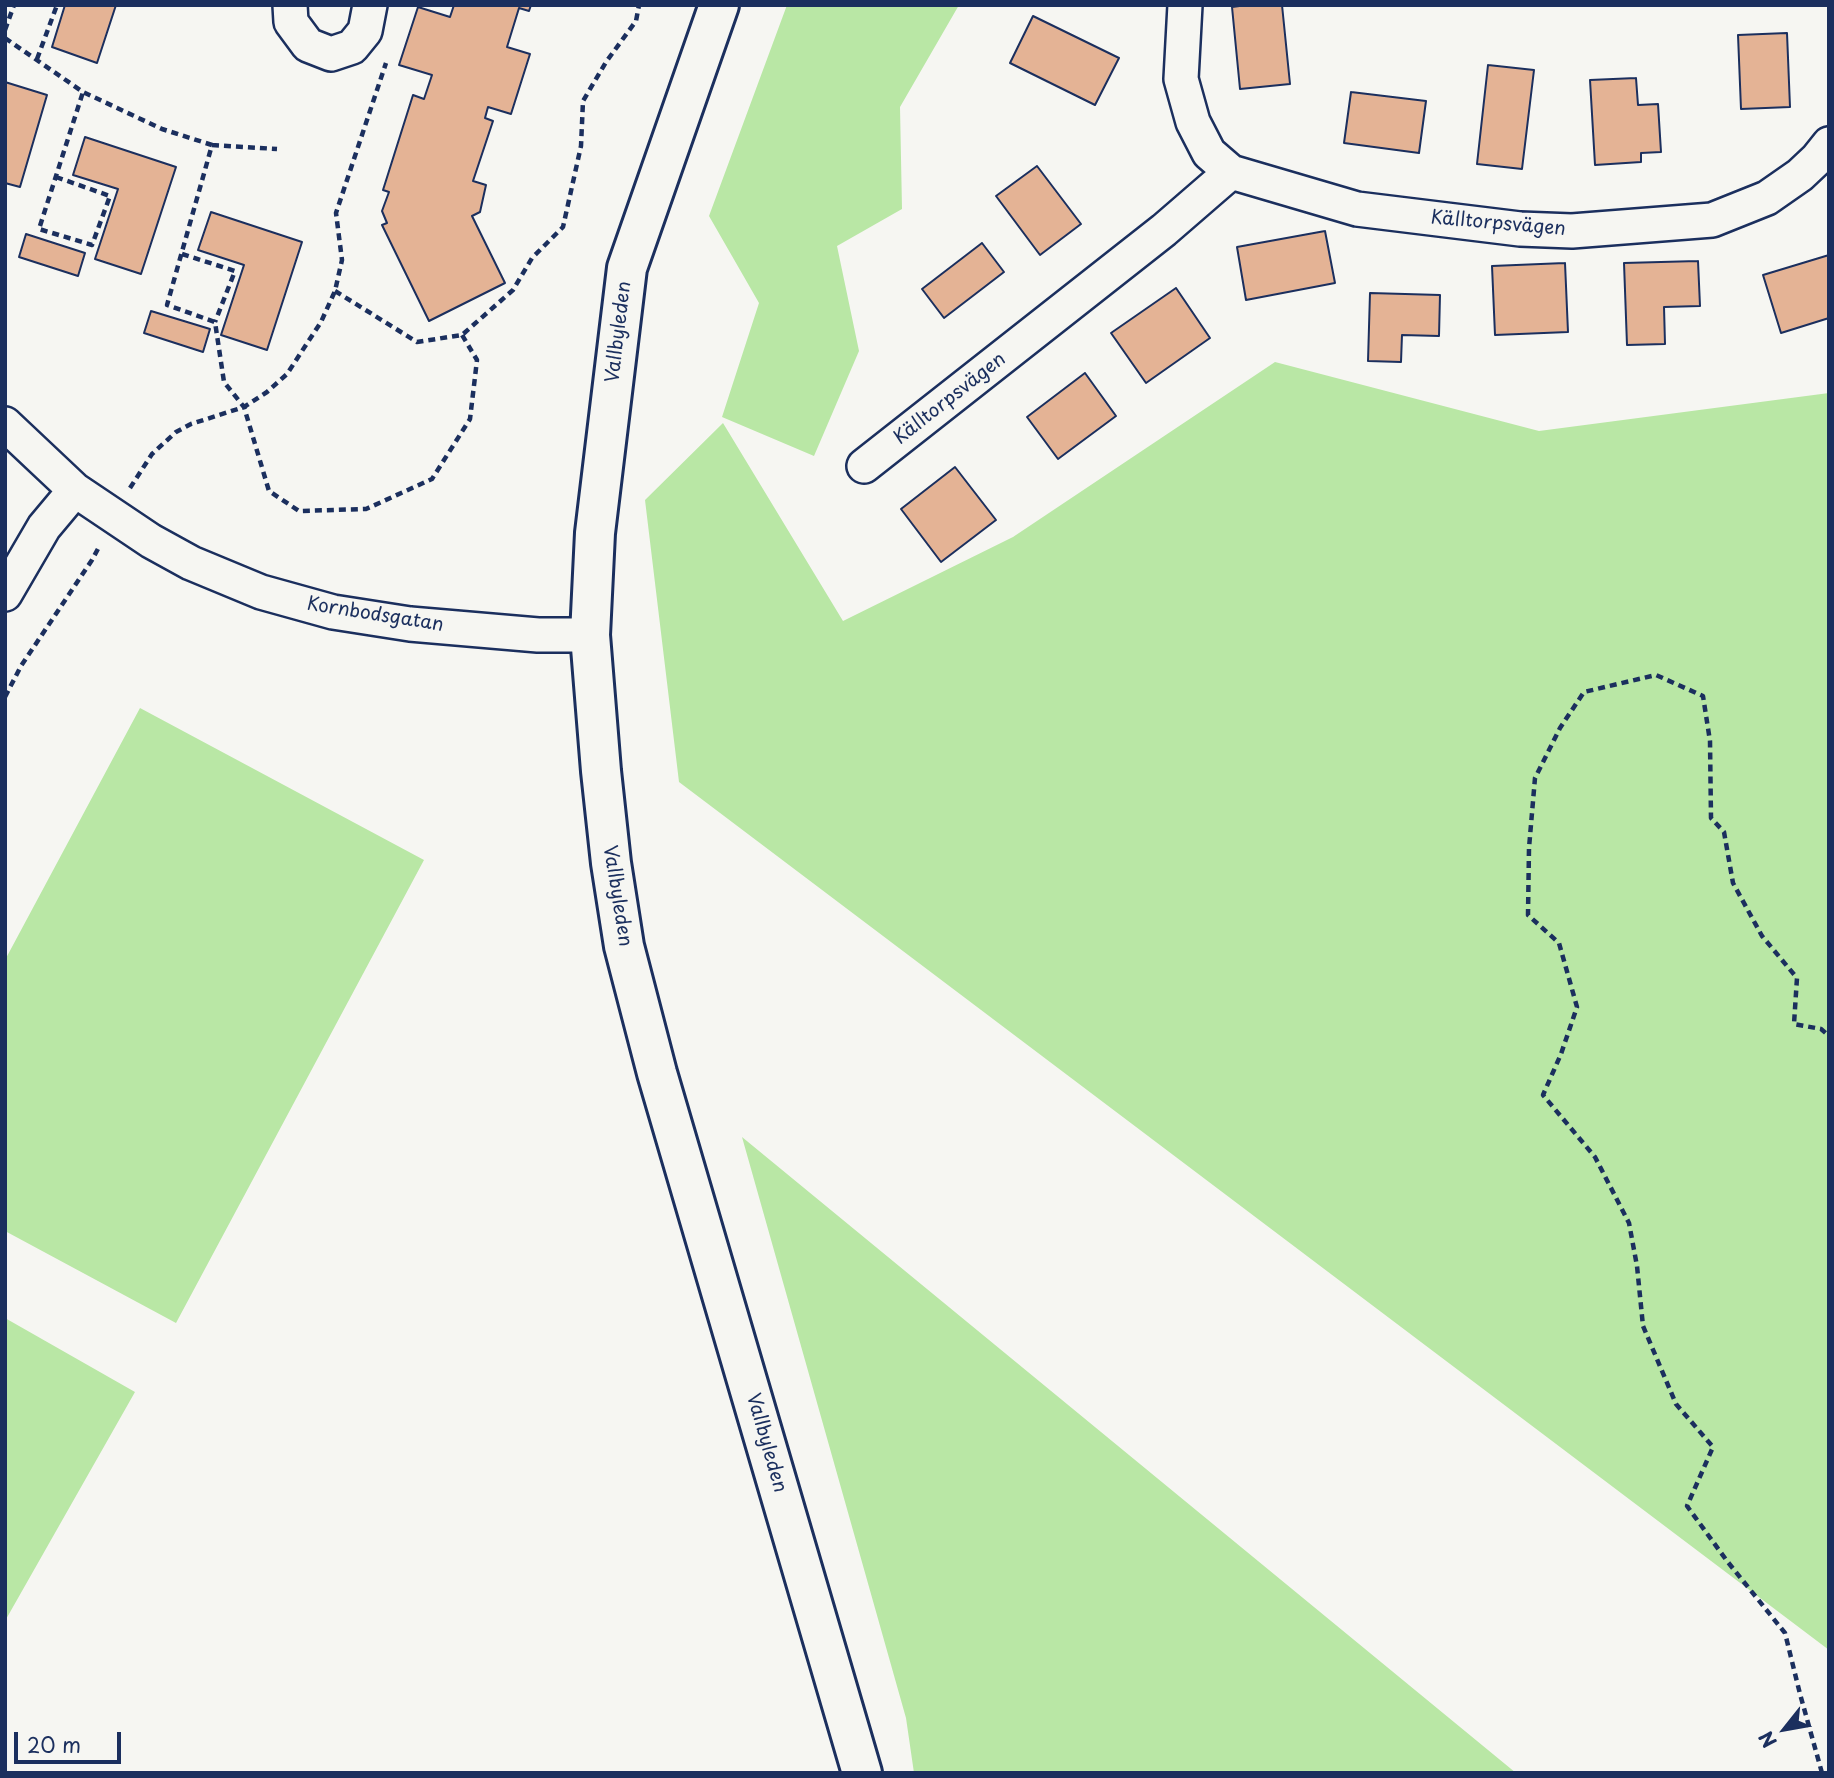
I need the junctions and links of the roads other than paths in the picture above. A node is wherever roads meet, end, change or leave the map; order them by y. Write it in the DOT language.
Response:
graph roads {
  1 [pos="290,5"];
  2 [pos="370,5"];
  3 [pos="719,5"];
  4 [pos="1185,5"];
  5 [pos="1829,144"];
  6 [pos="1231,172"];
  7 [pos="5,424"];
  8 [pos="864,466"];
  9 [pos="75,490"];
  10 [pos="5,594"];
  11 [pos="590,635"];
  12 [pos="862,1773"];
  1 -- 2 [label="street"];
  3 -- 11 [label="main road, Vallbyleden"];
  4 -- 6 [label="street, Källtorpsvägen"];
  5 -- 6 [label="street, Källtorpsvägen"];
  6 -- 8 [label="street, Källtorpsvägen"];
  7 -- 9 [label="street, Kornbodsgatan"];
  9 -- 10 [label="street"];
  9 -- 11 [label="street, Kornbodsgatan"];
  11 -- 12 [label="main road, Vallbyleden"];
}
